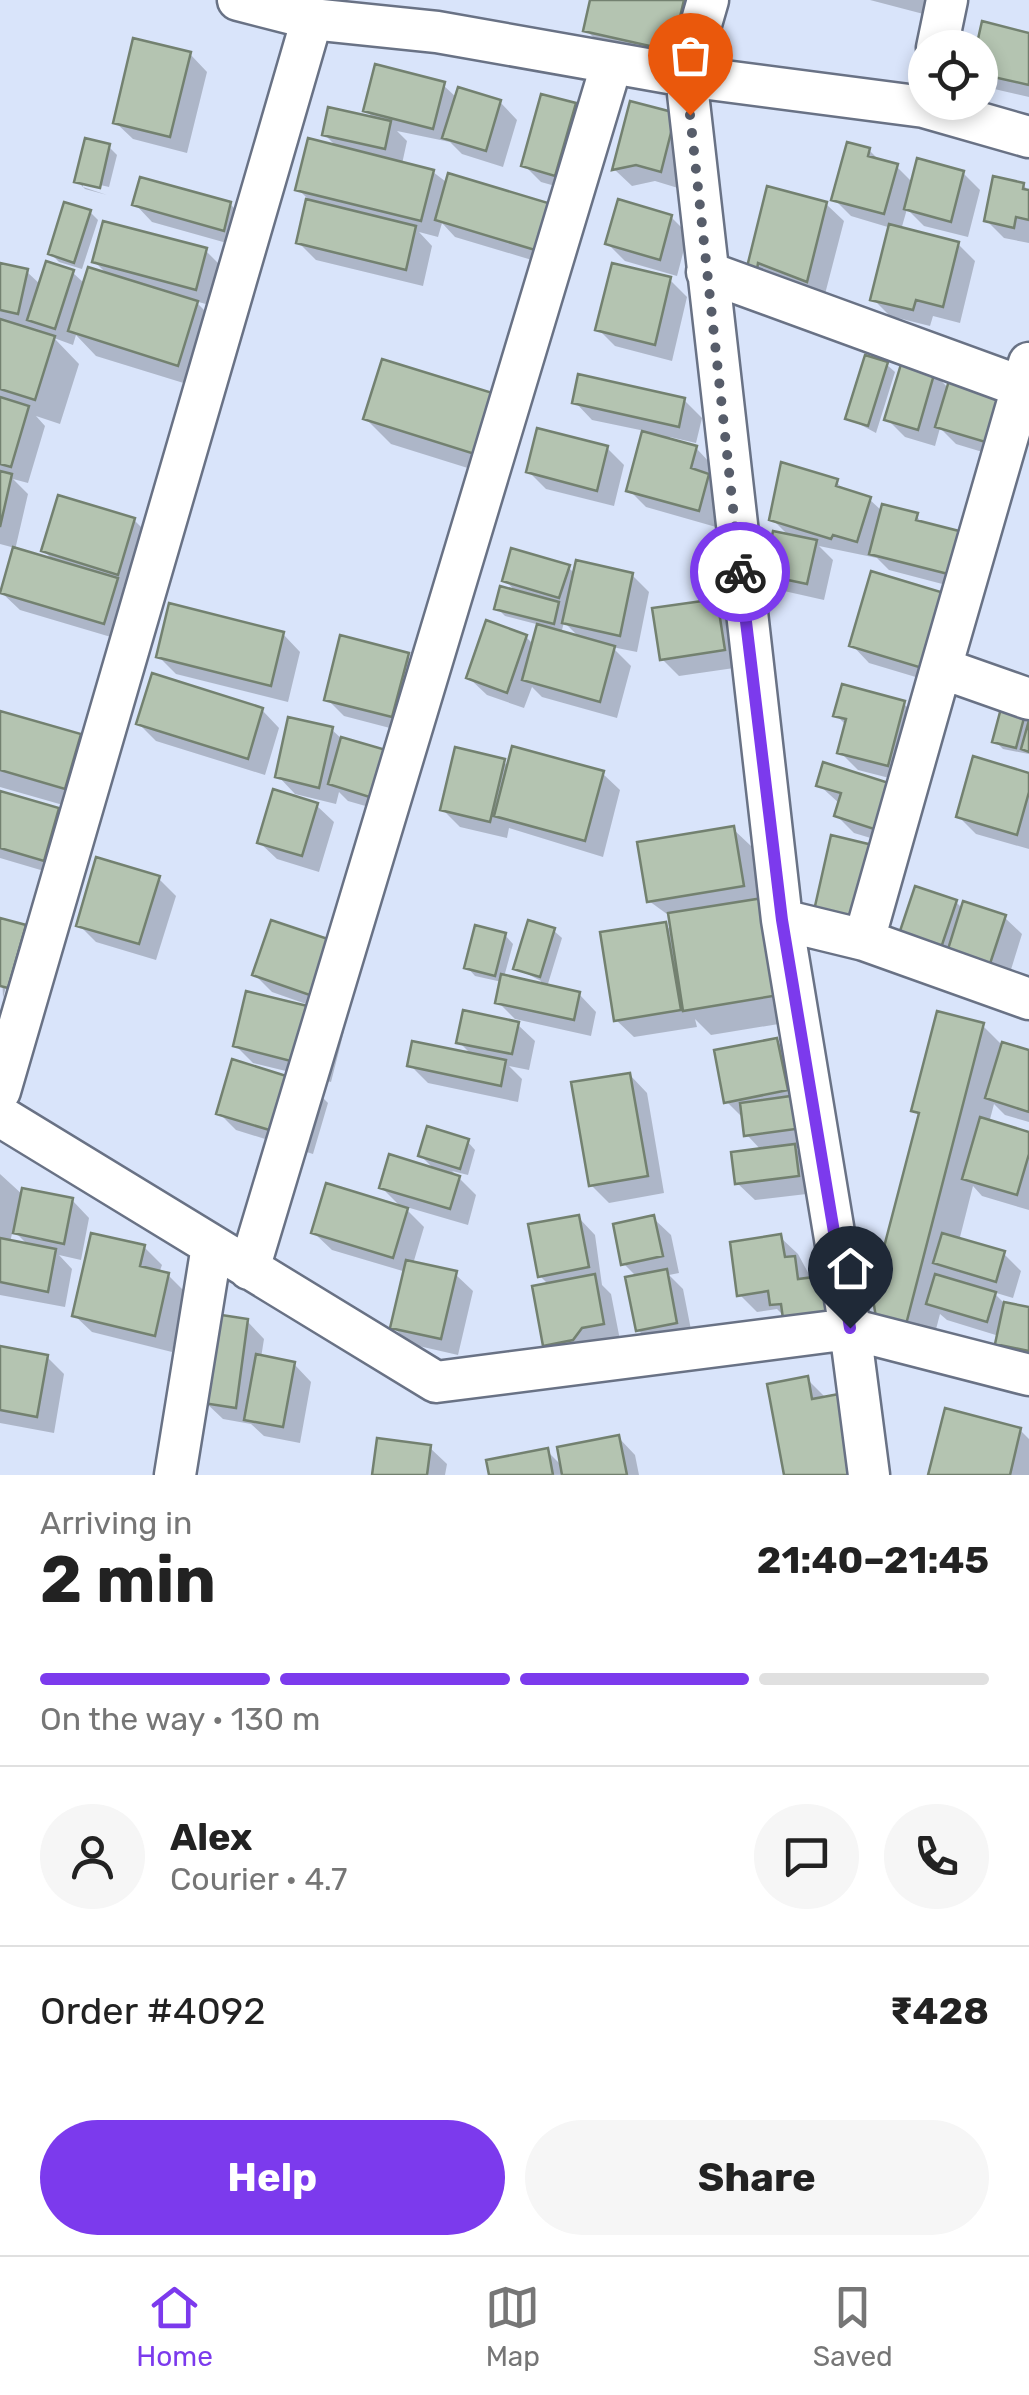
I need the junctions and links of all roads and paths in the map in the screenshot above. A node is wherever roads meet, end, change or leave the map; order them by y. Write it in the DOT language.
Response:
graph roads {
  1 [pos="240,0"];
  2 [pos="708,0"];
  3 [pos="947,0"];
  4 [pos="441,16"];
  5 [pos="312,19"];
  6 [pos="941,30"];
  7 [pos="612,63"];
  8 [pos="686,76"];
  9 [pos="908,103"];
  10 [pos="974,120"];
  11 [pos="1029,137"];
  12 [pos="707,272"];
  13 [pos="1026,375"];
  14 [pos="940,668"];
  15 [pos="1029,699"];
  16 [pos="782,920"];
  17 [pos="864,940"];
  18 [pos="1029,999"];
  19 [pos="0,1091"];
  20 [pos="0,1116"];
  21 [pos="212,1246"];
  22 [pos="250,1269"];
  23 [pos="850,1328"];
  24 [pos="1029,1375"];
  25 [pos="175,1475"];
  26 [pos="869,1475"];
  1 -- 5 [label="street"];
  2 -- 8 [label="street"];
  3 -- 6 [label="street"];
  4 -- 5 [label="street"];
  4 -- 7 [label="street"];
  5 -- 19 [label="street"];
  7 -- 8 [label="street"];
  7 -- 22 [label="street"];
  8 -- 9 [label="street"];
  8 -- 12 [label="street"];
  10 -- 11 [label="street"];
  12 -- 13 [label="street"];
  12 -- 16 [label="street"];
  13 -- 14 [label="street"];
  14 -- 15 [label="street"];
  14 -- 17 [label="street"];
  16 -- 17 [label="street"];
  16 -- 23 [label="street"];
  17 -- 18 [label="street"];
  20 -- 21 [label="street"];
  21 -- 22 [label="street"];
  21 -- 25 [label="street"];
  22 -- 23 [label="street"];
  23 -- 24 [label="street"];
  23 -- 26 [label="street"];
}
